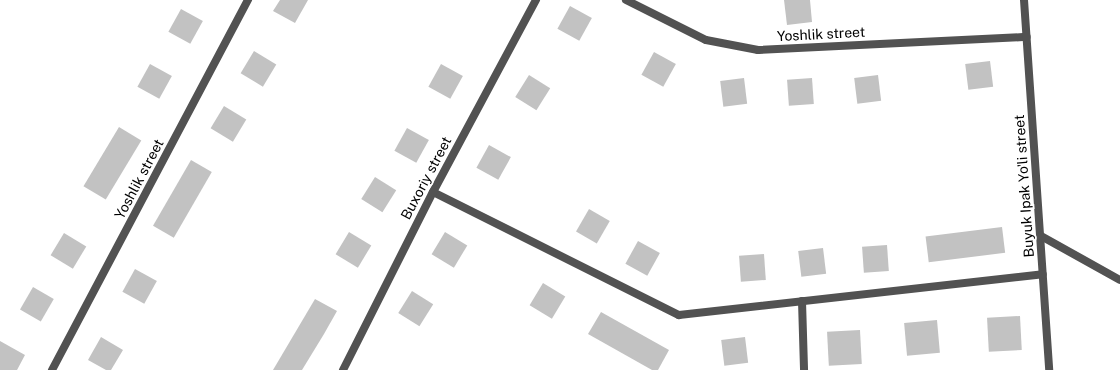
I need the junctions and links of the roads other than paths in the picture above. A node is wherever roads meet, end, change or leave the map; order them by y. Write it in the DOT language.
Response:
graph roads {
  1 [pos="248,0"];
  2 [pos="536,0"];
  3 [pos="626,0"];
  4 [pos="1024,0"];
  5 [pos="1027,37"];
  6 [pos="433,192"];
  7 [pos="1041,236"];
  8 [pos="1043,274"];
  9 [pos="1120,280"];
  10 [pos="802,301"];
  11 [pos="52,370"];
  12 [pos="343,370"];
  13 [pos="804,370"];
  14 [pos="1049,370"];
  1 -- 11 [label="street, Yoshlik street"];
  2 -- 6 [label="street, Buxoriy street"];
  3 -- 5 [label="street, Yoshlik street"];
  4 -- 5 [label="street, Buyuk Ipak Yo'li street"];
  5 -- 7 [label="street, Buyuk Ipak Yo'li street"];
  6 -- 10 [label="street"];
  6 -- 12 [label="street, Buxoriy street"];
  7 -- 8 [label="street, Buyuk Ipak Yo'li street"];
  7 -- 9 [label="street"];
  8 -- 10 [label="street"];
  8 -- 14 [label="street, Buyuk Ipak Yo'li street"];
  10 -- 13 [label="street"];
}
